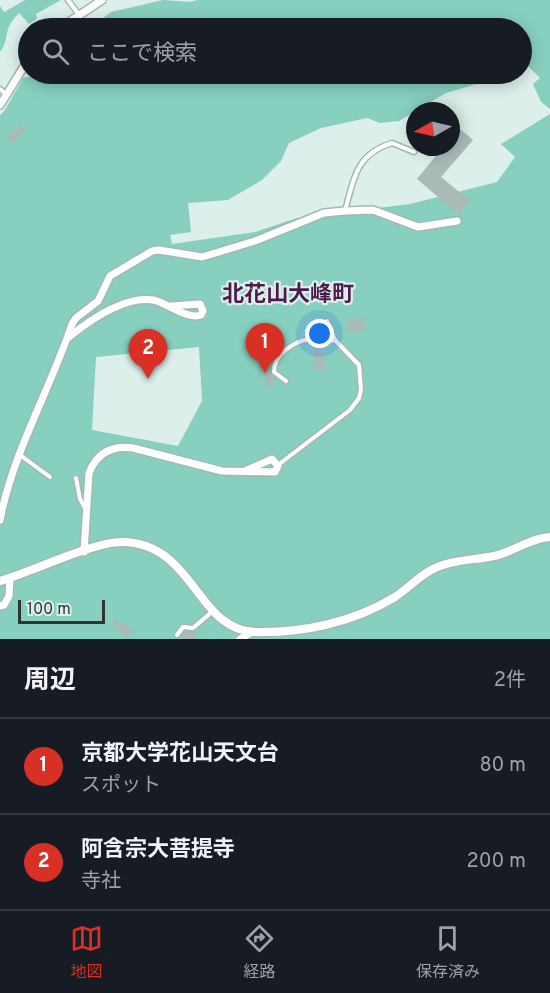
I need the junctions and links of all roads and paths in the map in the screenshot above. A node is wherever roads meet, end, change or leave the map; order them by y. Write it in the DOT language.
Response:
graph roads {
  1 [pos="69,0"];
  2 [pos="102,0"];
  3 [pos="80,17"];
  4 [pos="18,78"];
  5 [pos="0,89"];
  6 [pos="8,96"];
  7 [pos="0,105"];
  8 [pos="406,149"];
  9 [pos="345,211"];
  10 [pos="457,221"];
  11 [pos="192,304"];
  12 [pos="171,306"];
  13 [pos="192,316"];
  14 [pos="327,321"];
  15 [pos="67,339"];
  16 [pos="335,340"];
  17 [pos="286,381"];
  18 [pos="20,454"];
  19 [pos="278,465"];
  20 [pos="245,471"];
  21 [pos="50,477"];
  22 [pos="76,478"];
  23 [pos="87,510"];
  24 [pos="0,520"];
  25 [pos="550,537"];
  26 [pos="84,552"];
  27 [pos="10,578"];
  28 [pos="0,581"];
  29 [pos="0,606"];
  30 [pos="213,611"];
  31 [pos="252,632"];
  32 [pos="177,635"];
  33 [pos="240,639"];
  1 -- 3 [label="lane"];
  2 -- 3 [label="street"];
  4 -- 6 [label="street"];
  5 -- 6 [label="lane"];
  6 -- 7 [label="street"];
  8 -- 9 [label="lane"];
  9 -- 10 [label="street"];
  9 -- 15 [label="street"];
  11 -- 12 [label="street"];
  11 -- 13 [label="street"];
  11 -- 13 [label="street"];
  12 -- 13 [label="street"];
  12 -- 15 [label="street"];
  14 -- 16 [label="lane"];
  15 -- 18 [label="street"];
  16 -- 17 [label="lane"];
  16 -- 19 [label="lane"];
  18 -- 21 [label="lane"];
  18 -- 24 [label="street"];
  19 -- 20 [label="street"];
  19 -- 20 [label="street"];
  20 -- 23 [label="street"];
  22 -- 23 [label="lane"];
  23 -- 26 [label="street"];
  25 -- 31 [label="street"];
  26 -- 27 [label="street"];
  26 -- 30 [label="street"];
  27 -- 28 [label="street"];
  27 -- 29 [label="street"];
  30 -- 31 [label="street"];
  30 -- 32 [label="lane"];
  31 -- 33 [label="street"];
}
